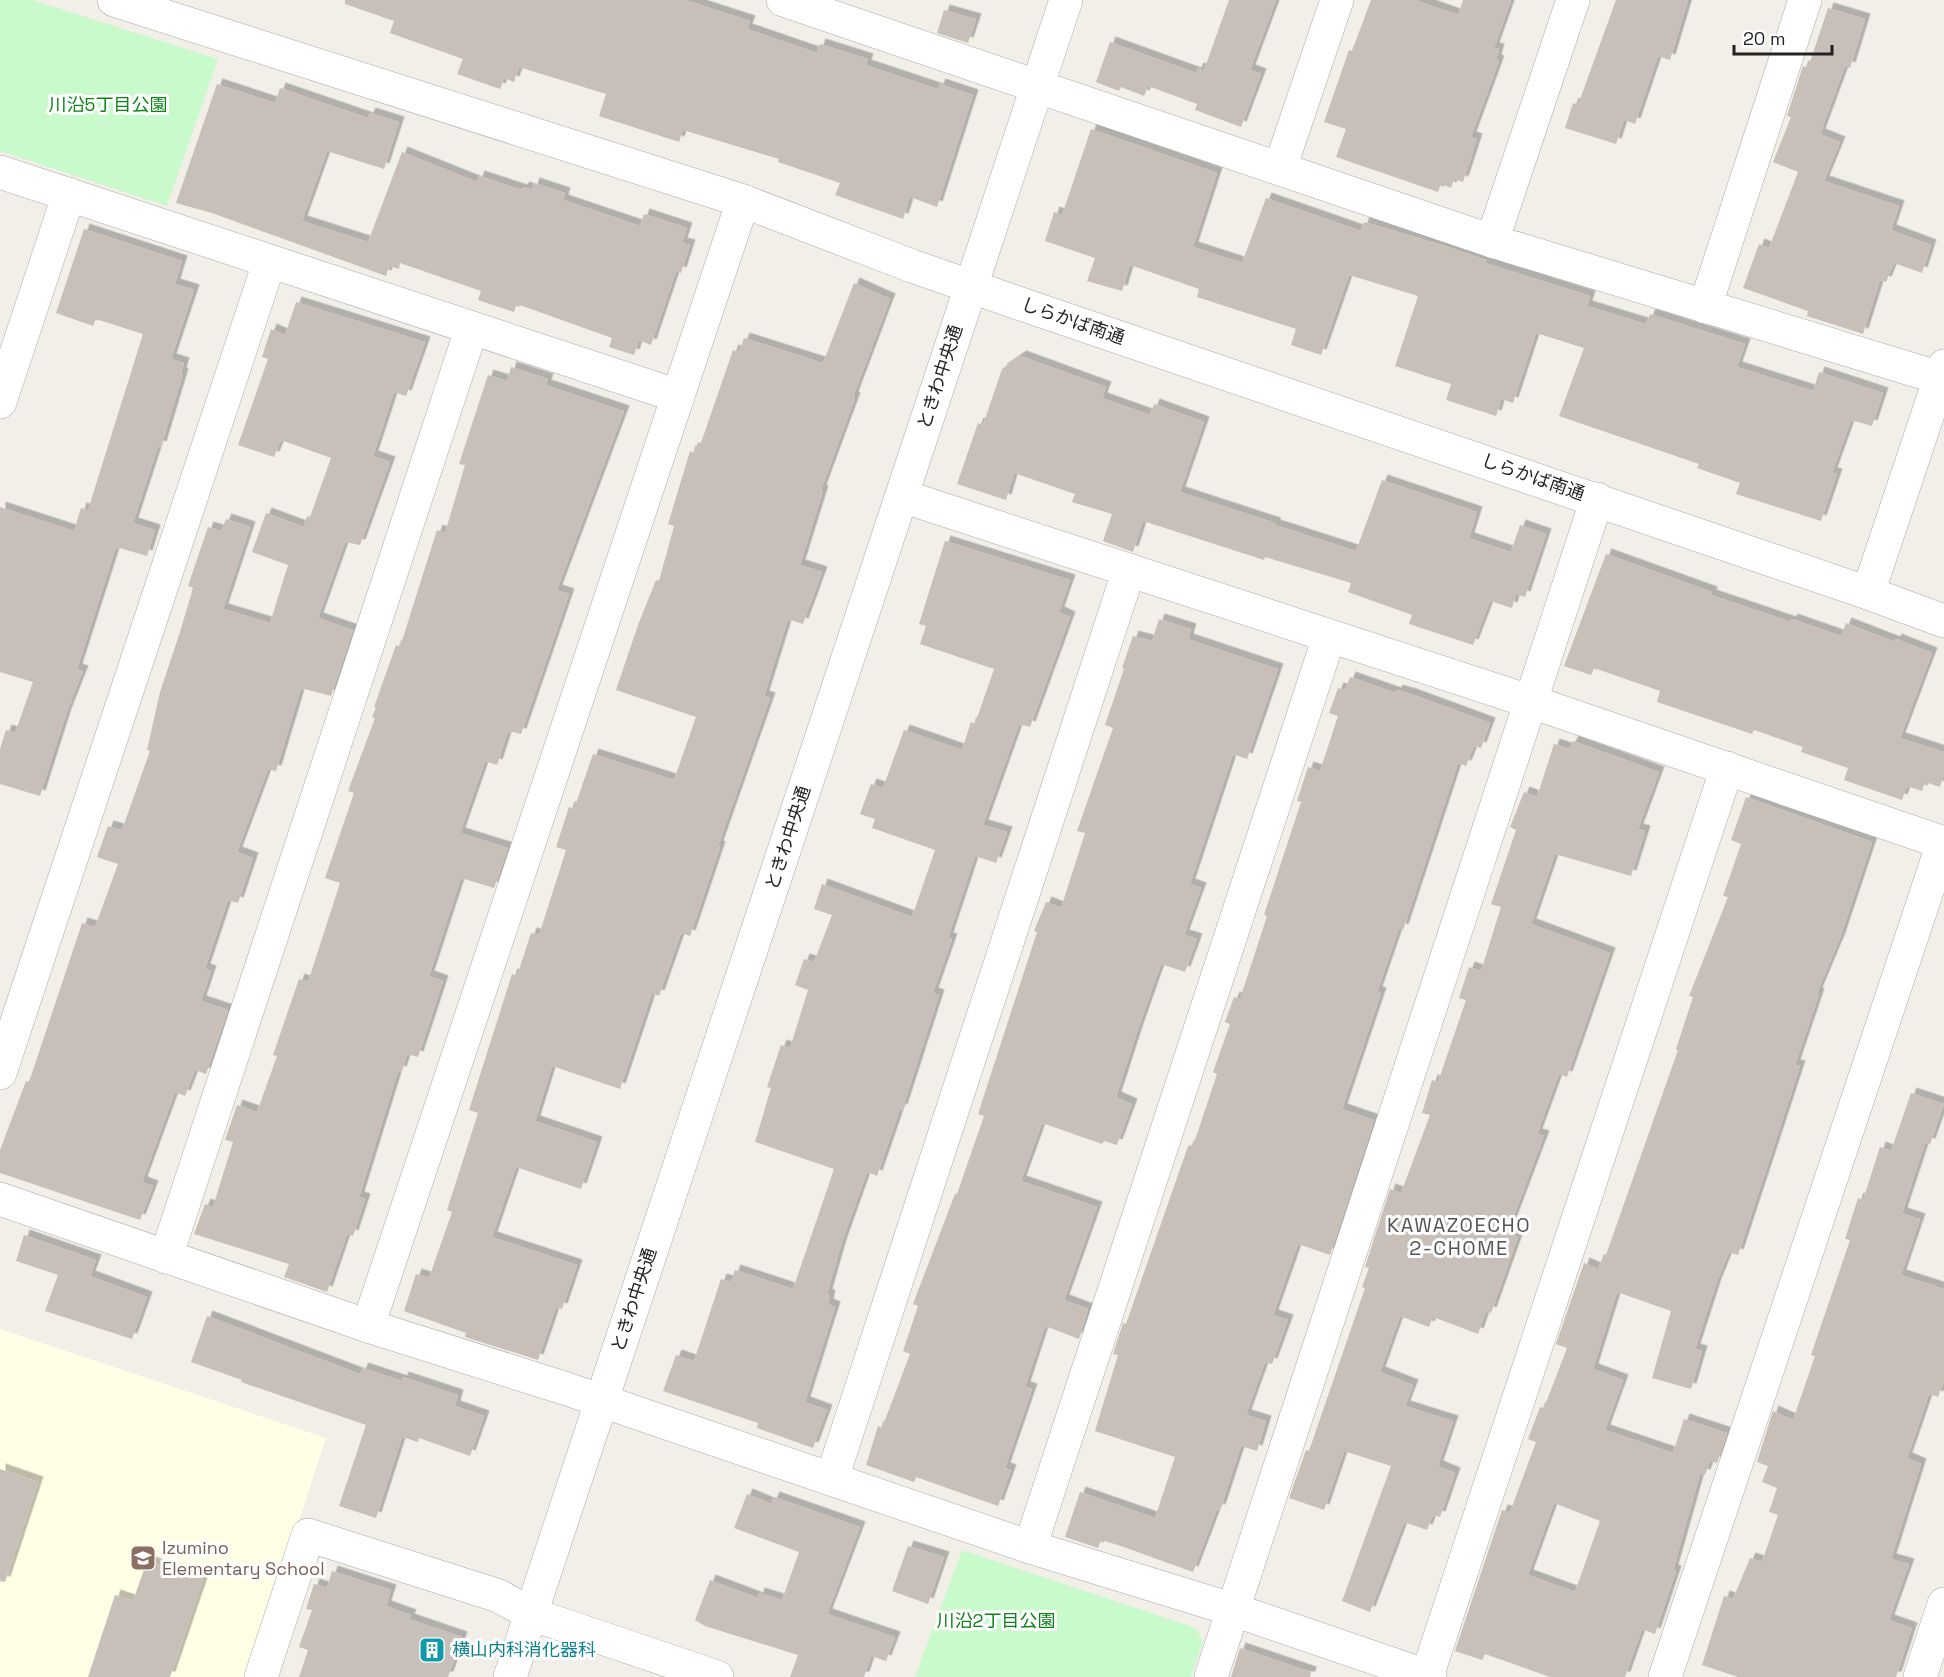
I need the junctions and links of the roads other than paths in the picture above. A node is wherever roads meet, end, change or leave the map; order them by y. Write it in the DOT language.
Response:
graph roads {
  1 [pos="114,0"];
  2 [pos="1066,0"];
  3 [pos="1337,0"];
  4 [pos="1573,0"];
  5 [pos="1805,0"];
  6 [pos="794,2"];
  7 [pos="1038,86"];
  8 [pos="1280,168"];
  9 [pos="0,172"];
  10 [pos="69,194"];
  11 [pos="743,201"];
  12 [pos="1492,241"];
  13 [pos="269,263"];
  14 [pos="971,286"];
  15 [pos="1705,307"];
  16 [pos="471,330"];
  17 [pos="1942,372"];
  18 [pos="678,396"];
  19 [pos="0,402"];
  20 [pos="902,496"];
  21 [pos="1597,499"];
  22 [pos="1130,570"];
  23 [pos="1868,593"];
  24 [pos="1944,621"];
  25 [pos="1329,637"];
  26 [pos="1532,702"];
  27 [pos="1727,768"];
  28 [pos="1943,843"];
  29 [pos="0,1073"];
  30 [pos="0,1199"];
  31 [pos="166,1257"];
  32 [pos="368,1326"];
  33 [pos="601,1401"];
  34 [pos="832,1478"];
  35 [pos="1030,1547"];
  36 [pos="1944,1604"];
  37 [pos="1234,1610"];
  38 [pos="531,1614"];
  39 [pos="1429,1676"];
  40 [pos="261,1677"];
  41 [pos="510,1677"];
  42 [pos="717,1677"];
  43 [pos="1211,1677"];
  44 [pos="1665,1677"];
  45 [pos="1920,1677"];
  1 -- 11 [label="street, しらかば南通"];
  2 -- 7 [label="street, ときわ中央通"];
  3 -- 8 [label="street"];
  4 -- 12 [label="street"];
  5 -- 15 [label="street"];
  6 -- 7 [label="street"];
  7 -- 8 [label="street"];
  7 -- 14 [label="street, ときわ中央通"];
  8 -- 12 [label="street"];
  9 -- 10 [label="street"];
  10 -- 13 [label="street"];
  10 -- 19 [label="street"];
  11 -- 14 [label="street, しらかば南通"];
  11 -- 18 [label="street"];
  12 -- 15 [label="street"];
  13 -- 16 [label="street"];
  13 -- 29 [label="street"];
  14 -- 20 [label="street, ときわ中央通"];
  14 -- 21 [label="street, しらかば南通"];
  15 -- 17 [label="street"];
  16 -- 18 [label="street"];
  16 -- 31 [label="street"];
  17 -- 23 [label="street"];
  18 -- 32 [label="street"];
  20 -- 22 [label="street"];
  20 -- 33 [label="street, ときわ中央通"];
  21 -- 23 [label="street, しらかば南通"];
  21 -- 26 [label="street"];
  22 -- 25 [label="street"];
  22 -- 34 [label="street"];
  23 -- 24 [label="street, しらかば南通"];
  25 -- 26 [label="street"];
  25 -- 35 [label="street"];
  26 -- 27 [label="street"];
  26 -- 37 [label="street"];
  27 -- 28 [label="street"];
  27 -- 39 [label="street"];
  28 -- 44 [label="street"];
  30 -- 31 [label="street"];
  31 -- 32 [label="street"];
  32 -- 33 [label="street"];
  33 -- 34 [label="street"];
  33 -- 38 [label="street, ときわ中央通"];
  34 -- 35 [label="street"];
  35 -- 37 [label="street"];
  36 -- 45 [label="street"];
  37 -- 39 [label="street"];
  37 -- 43 [label="street"];
  38 -- 40 [label="street"];
  38 -- 41 [label="street, ときわ中央通"];
  38 -- 42 [label="street"];
}
